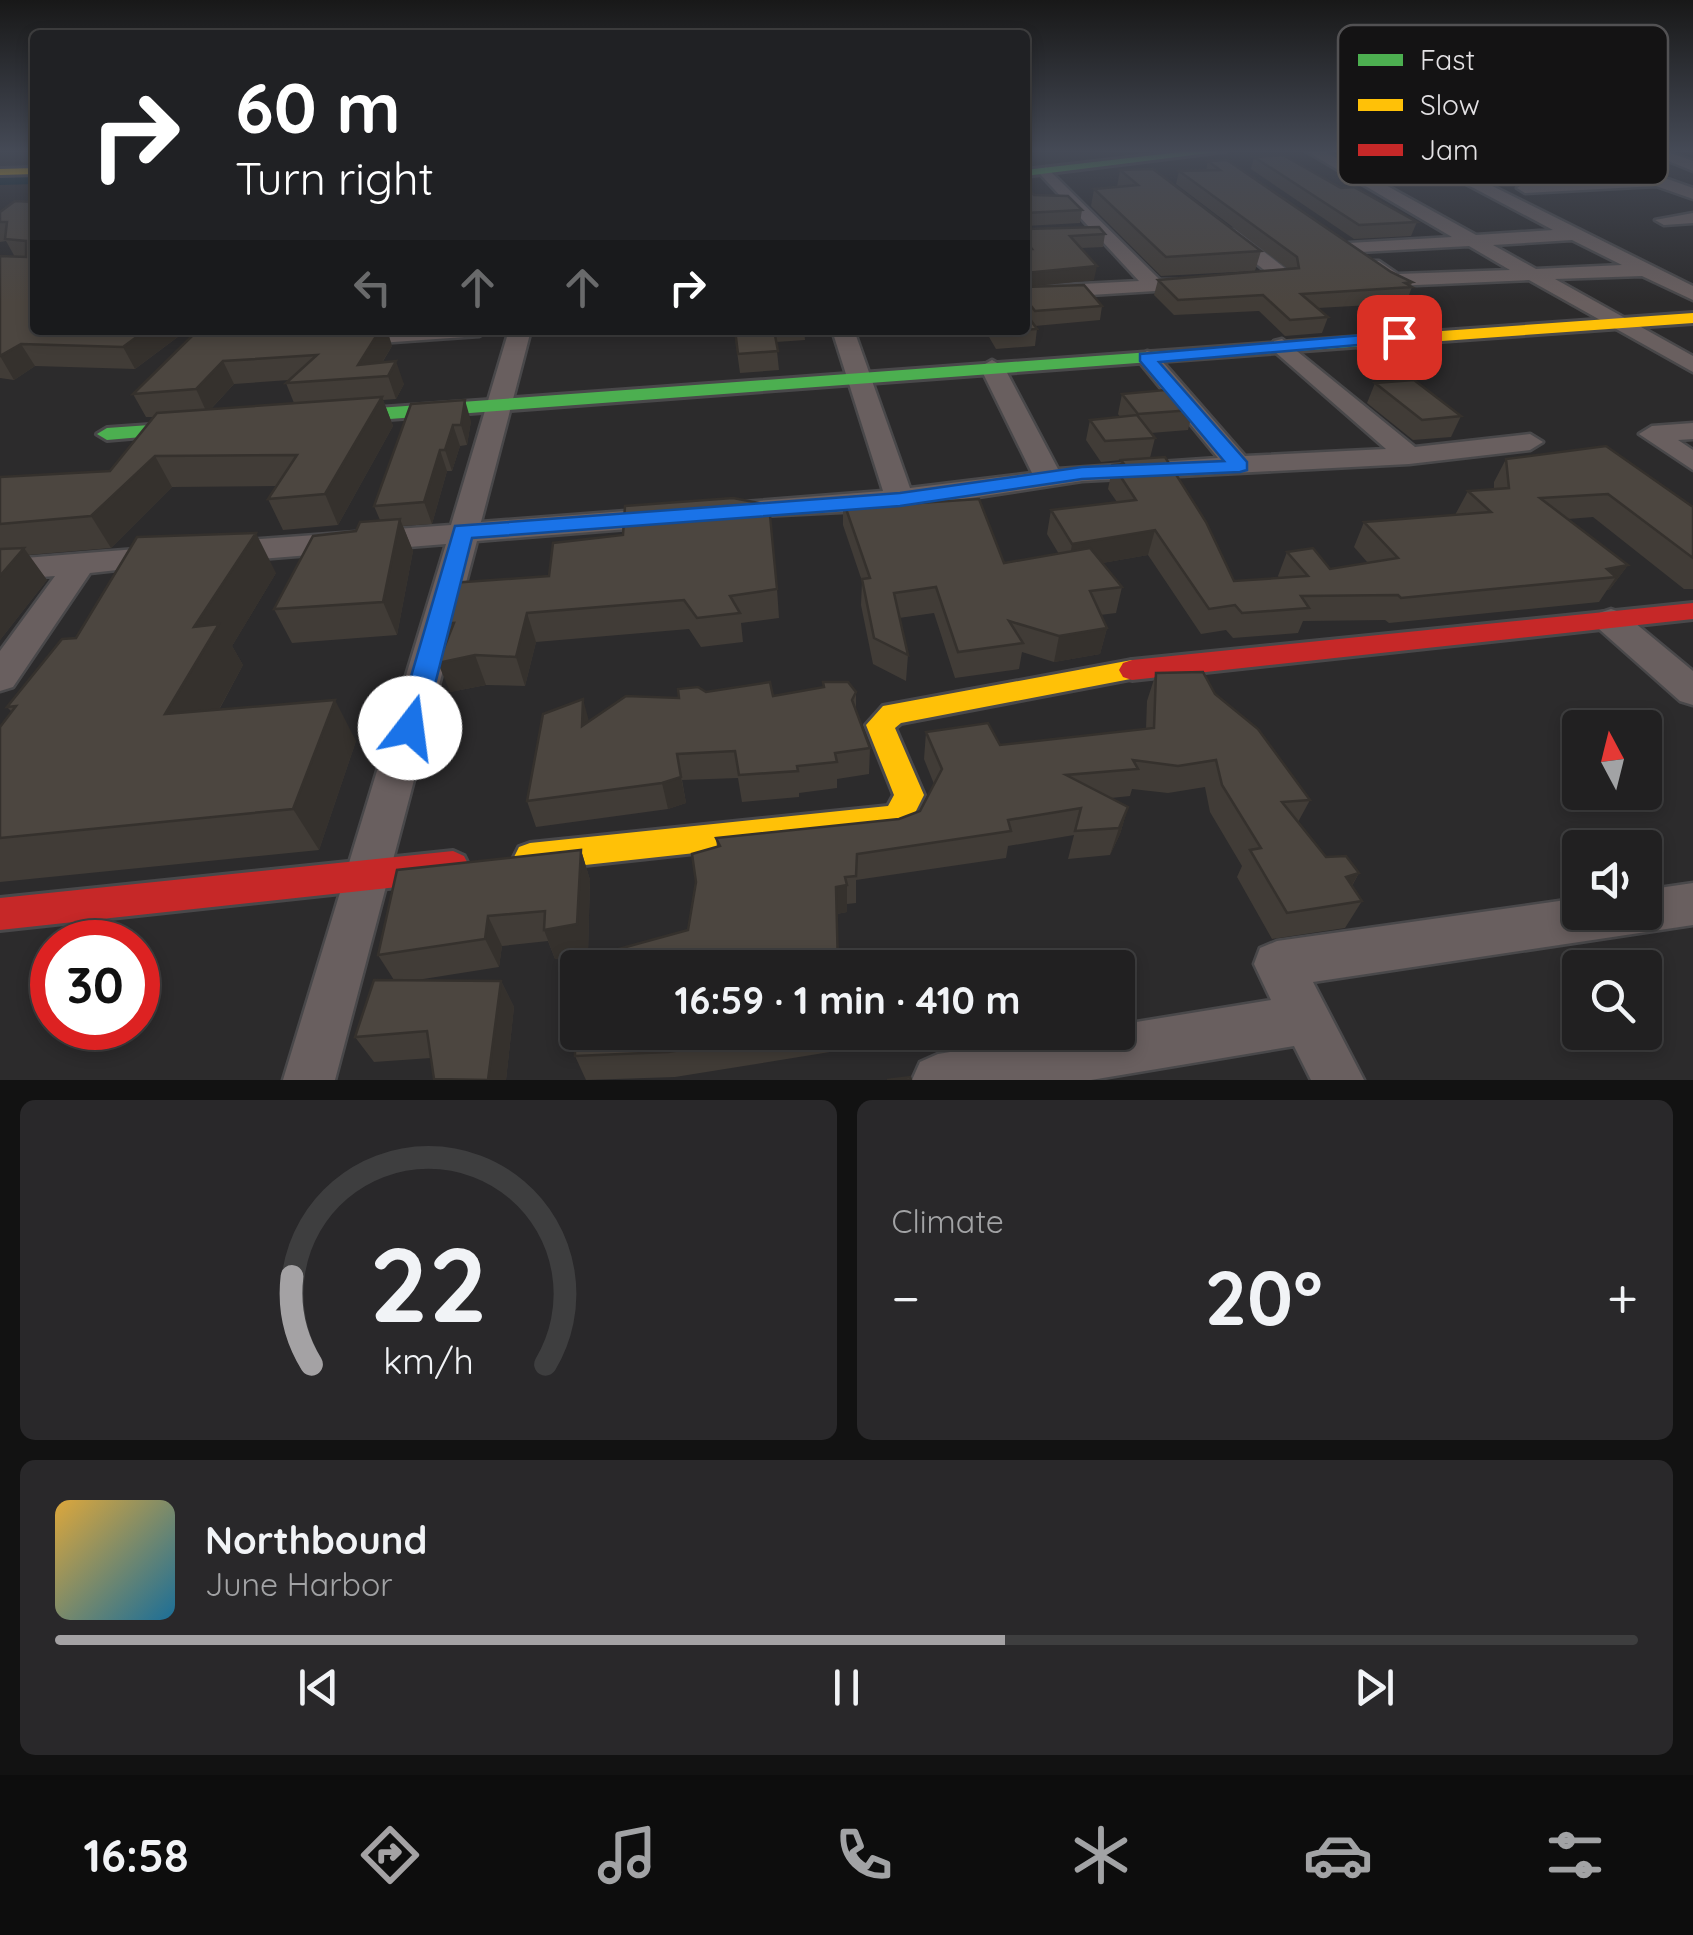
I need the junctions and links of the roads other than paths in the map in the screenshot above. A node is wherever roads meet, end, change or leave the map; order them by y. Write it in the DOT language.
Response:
graph roads {
  1 [pos="1062,201"];
  2 [pos="1404,201"];
  3 [pos="1510,201"];
  4 [pos="1693,218"];
  5 [pos="1210,219"];
  6 [pos="1664,220"];
  7 [pos="1575,234"];
  8 [pos="1474,241"];
  9 [pos="1645,270"];
  10 [pos="1538,274"];
  11 [pos="1155,286"];
  12 [pos="1030,294"];
  13 [pos="1693,294"];
  14 [pos="1693,318"];
  15 [pos="1620,322"];
  16 [pos="402,335"];
  17 [pos="519,335"];
  18 [pos="845,335"];
  19 [pos="326,340"];
  20 [pos="1282,346"];
  21 [pos="1146,358"];
  22 [pos="1693,365"];
  23 [pos="992,367"];
  24 [pos="858,377"];
  25 [pos="500,404"];
  26 [pos="303,419"];
  27 [pos="225,425"];
  28 [pos="1693,431"];
  29 [pos="107,434"];
  30 [pos="1530,442"];
  31 [pos="1409,456"];
  32 [pos="1693,462"];
  33 [pos="1240,466"];
  34 [pos="1048,477"];
  35 [pos="900,500"];
  36 [pos="462,531"];
  37 [pos="80,564"];
  38 [pos="0,570"];
  39 [pos="1693,611"];
  40 [pos="1611,620"];
  41 [pos="0,678"];
  42 [pos="1693,691"];
  43 [pos="508,860"];
  44 [pos="468,864"];
  45 [pos="371,874"];
  46 [pos="1693,904"];
  47 [pos="1662,909"];
  48 [pos="0,914"];
  49 [pos="1562,922"];
  50 [pos="1307,1019"];
  51 [pos="1089,1068"];
  52 [pos="309,1080"];
  53 [pos="938,1080"];
  54 [pos="1338,1080"];
  1 -- 11 [label="street"];
  2 -- 8 [label="street"];
  3 -- 7 [label="street"];
  4 -- 6 [label="street"];
  5 -- 11 [label="street"];
  7 -- 8 [label="street"];
  7 -- 9 [label="street"];
  8 -- 10 [label="street"];
  8 -- 10 [label="street"];
  9 -- 10 [label="street"];
  9 -- 13 [label="street"];
  10 -- 15 [label="street"];
  11 -- 12 [label="street"];
  14 -- 15 [label="street"];
  15 -- 20 [label="street"];
  15 -- 22 [label="street"];
  16 -- 19 [label="street"];
  17 -- 25 [label="street"];
  18 -- 24 [label="street"];
  20 -- 21 [label="street"];
  20 -- 31 [label="street"];
  21 -- 23 [label="street"];
  21 -- 33 [label="street"];
  23 -- 24 [label="street"];
  23 -- 34 [label="street"];
  24 -- 25 [label="street"];
  24 -- 35 [label="street"];
  25 -- 26 [label="street"];
  25 -- 36 [label="street"];
  27 -- 29 [label="street"];
  28 -- 32 [label="street"];
  30 -- 31 [label="street"];
  31 -- 33 [label="street"];
  33 -- 34 [label="street"];
  34 -- 35 [label="street"];
  35 -- 36 [label="street"];
  36 -- 37 [label="street"];
  36 -- 45 [label="street"];
  37 -- 38 [label="street"];
  37 -- 41 [label="street"];
  39 -- 40 [label="street"];
  40 -- 42 [label="street"];
  40 -- 43 [label="street"];
  44 -- 45 [label="street"];
  45 -- 48 [label="street"];
  45 -- 52 [label="street"];
  46 -- 47 [label="street"];
  49 -- 50 [label="street"];
  50 -- 51 [label="street"];
  50 -- 54 [label="street"];
  51 -- 53 [label="street"];
}
